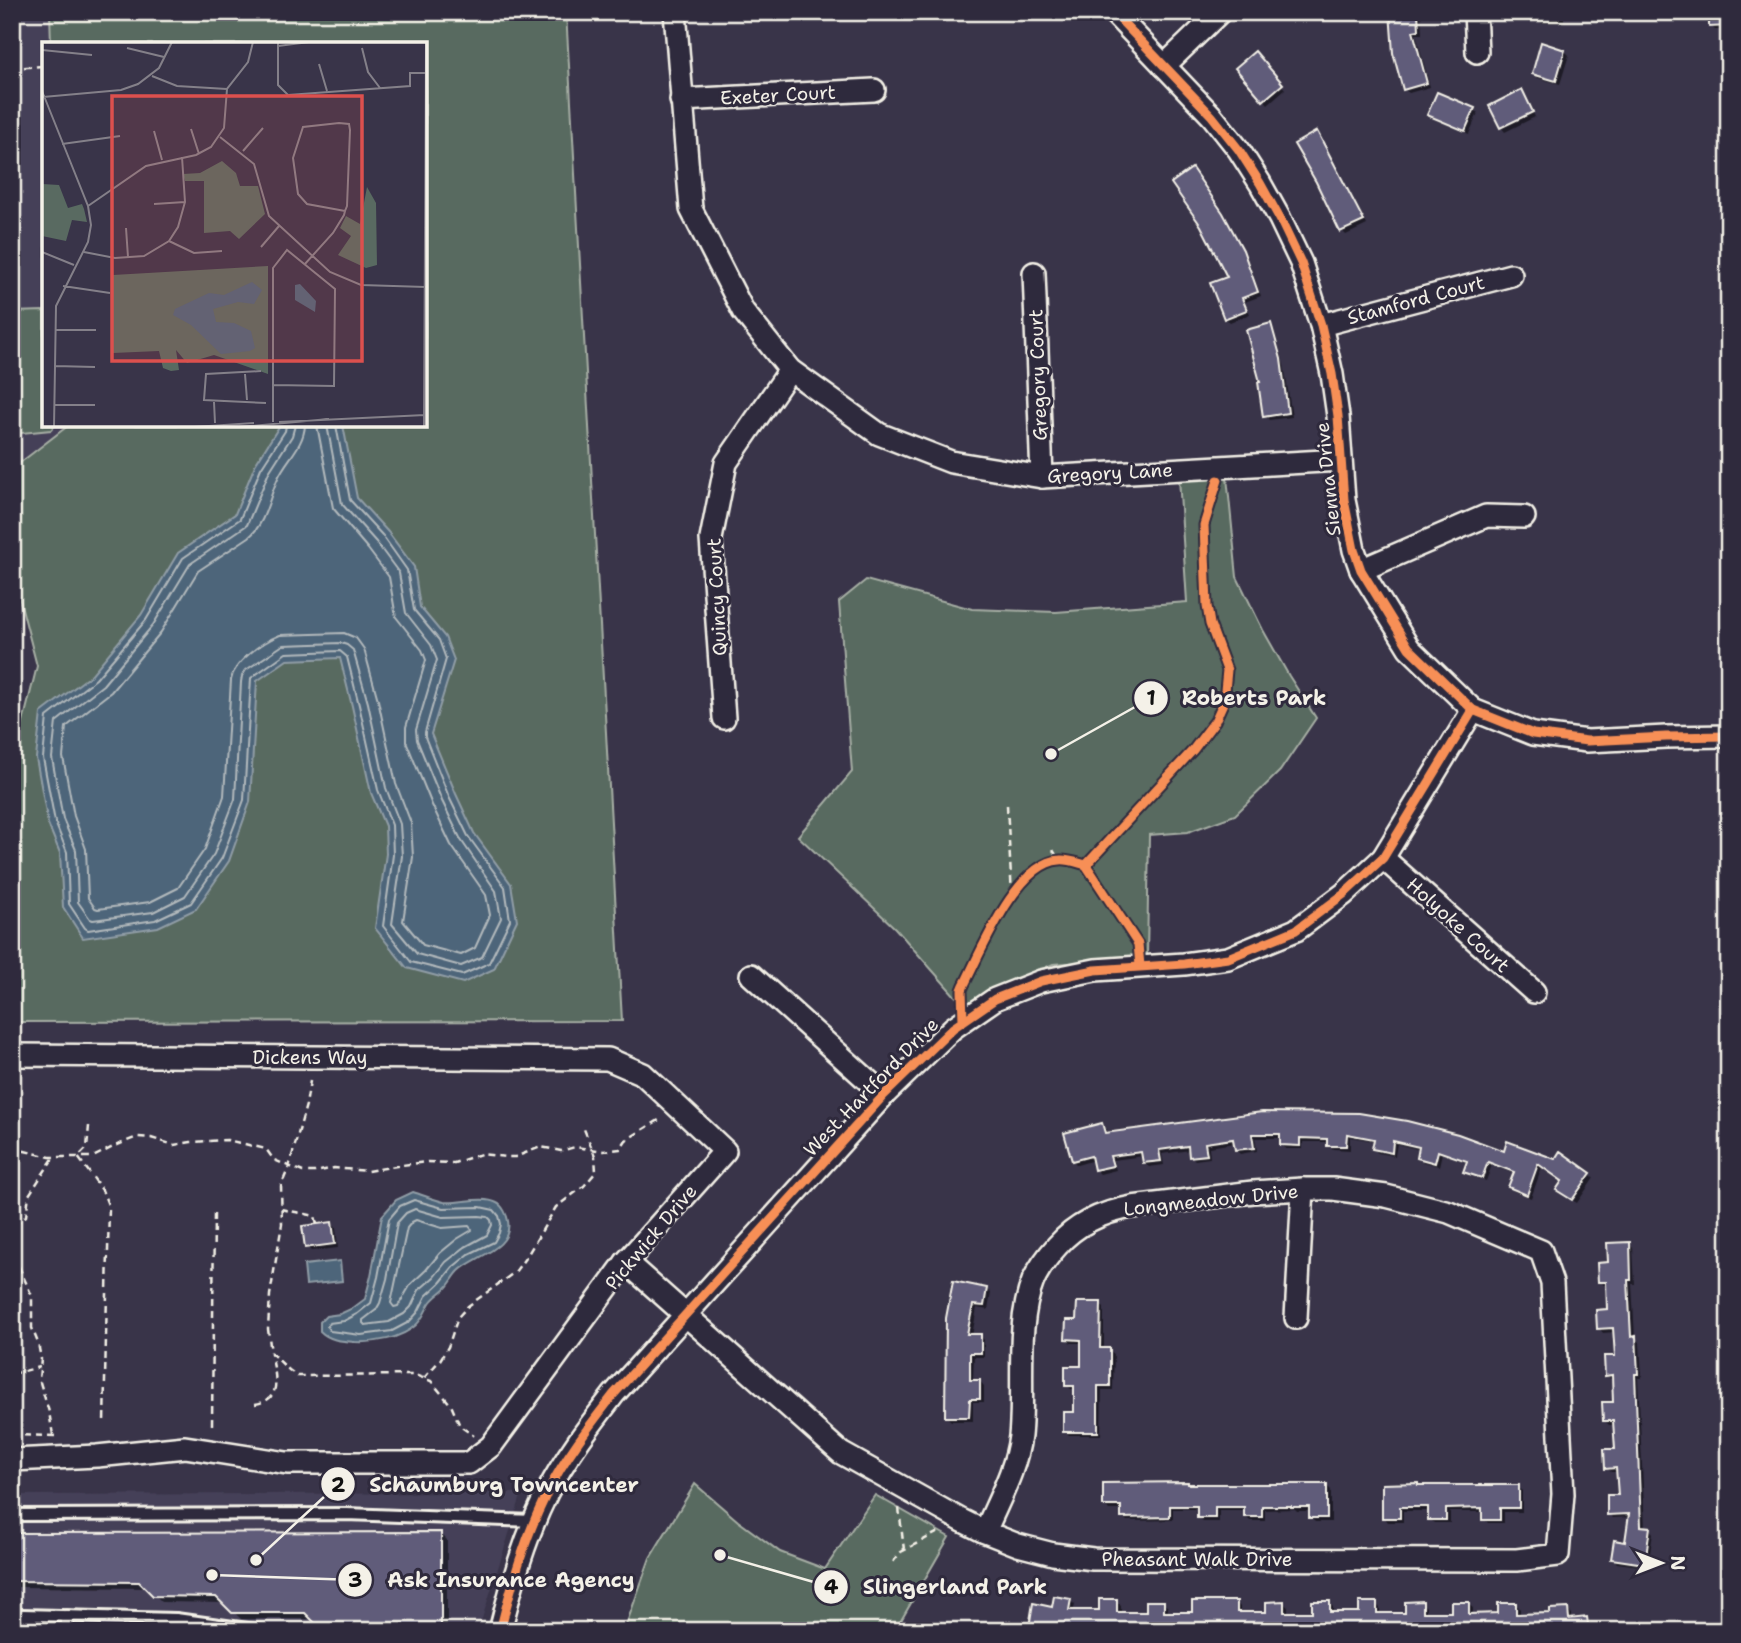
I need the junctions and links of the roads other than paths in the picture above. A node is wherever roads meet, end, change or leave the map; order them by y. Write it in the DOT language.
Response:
graph roads {
  1 [pos="675,12"];
  2 [pos="1113,12"];
  3 [pos="1220,12"];
  4 [pos="1475,12"];
  5 [pos="1477,52"];
  6 [pos="1164,66"];
  7 [pos="874,90"];
  8 [pos="681,100"];
  9 [pos="1034,274"];
  10 [pos="1511,275"];
  11 [pos="1321,325"];
  12 [pos="790,370"];
  13 [pos="1341,460"];
  14 [pos="1042,477"];
  15 [pos="1524,517"];
  16 [pos="1361,570"];
  17 [pos="1474,710"];
  18 [pos="724,718"];
  19 [pos="1729,736"];
  20 [pos="1383,858"];
  21 [pos="751,975"];
  22 [pos="1534,992"];
  23 [pos="12,1055"];
  24 [pos="608,1059"];
  25 [pos="884,1095"];
  26 [pos="1303,1189"];
  27 [pos="1541,1251"];
  28 [pos="626,1262"];
  29 [pos="686,1314"];
  30 [pos="1296,1318"];
  31 [pos="12,1460"];
  32 [pos="12,1515"];
  33 [pos="534,1521"];
  34 [pos="985,1532"];
  35 [pos="12,1616"];
  36 [pos="67,1616"];
  37 [pos="67,1631"];
  38 [pos="262,1631"];
  39 [pos="500,1631"];
  1 -- 8 [label="street, Gregory Lane"];
  2 -- 6 [label="street, Sienna Drive"];
  3 -- 6 [label="street"];
  4 -- 5 [label="street"];
  6 -- 11 [label="street, Sienna Drive"];
  7 -- 8 [label="street, Exeter Court"];
  8 -- 12 [label="street, Gregory Lane"];
  9 -- 14 [label="street, Gregory Court"];
  10 -- 11 [label="street, Stamford Court"];
  11 -- 13 [label="street, Sienna Drive"];
  12 -- 14 [label="street, Gregory Lane"];
  12 -- 18 [label="street, Quincy Court"];
  13 -- 14 [label="street, Gregory Lane"];
  13 -- 16 [label="street, Sienna Drive"];
  15 -- 16 [label="street"];
  16 -- 17 [label="street, Sienna Drive"];
  17 -- 19 [label="street, Sienna Drive"];
  17 -- 20 [label="street, West Hartford Drive"];
  20 -- 22 [label="street, Holyoke Court"];
  20 -- 25 [label="street, West Hartford Drive"];
  21 -- 25 [label="street"];
  23 -- 24 [label="street, Dickens Way"];
  24 -- 28 [label="street, Pickwick Drive"];
  25 -- 29 [label="street, West Hartford Drive"];
  26 -- 27 [label="street, Longmeadow Drive"];
  26 -- 30 [label="street"];
  26 -- 34 [label="street, Longmeadow Drive"];
  27 -- 34 [label="street, Pheasant Walk Drive"];
  28 -- 29 [label="street, Pheasant Walk Drive"];
  28 -- 31 [label="street, Pickwick Drive"];
  29 -- 33 [label="street, West Hartford Drive"];
  29 -- 34 [label="street, Pheasant Walk Drive"];
  32 -- 33 [label="lane"];
  33 -- 39 [label="street, West Hartford Drive"];
  35 -- 36 [label="lane"];
  36 -- 37 [label="lane"];
  36 -- 38 [label="lane"];
}
